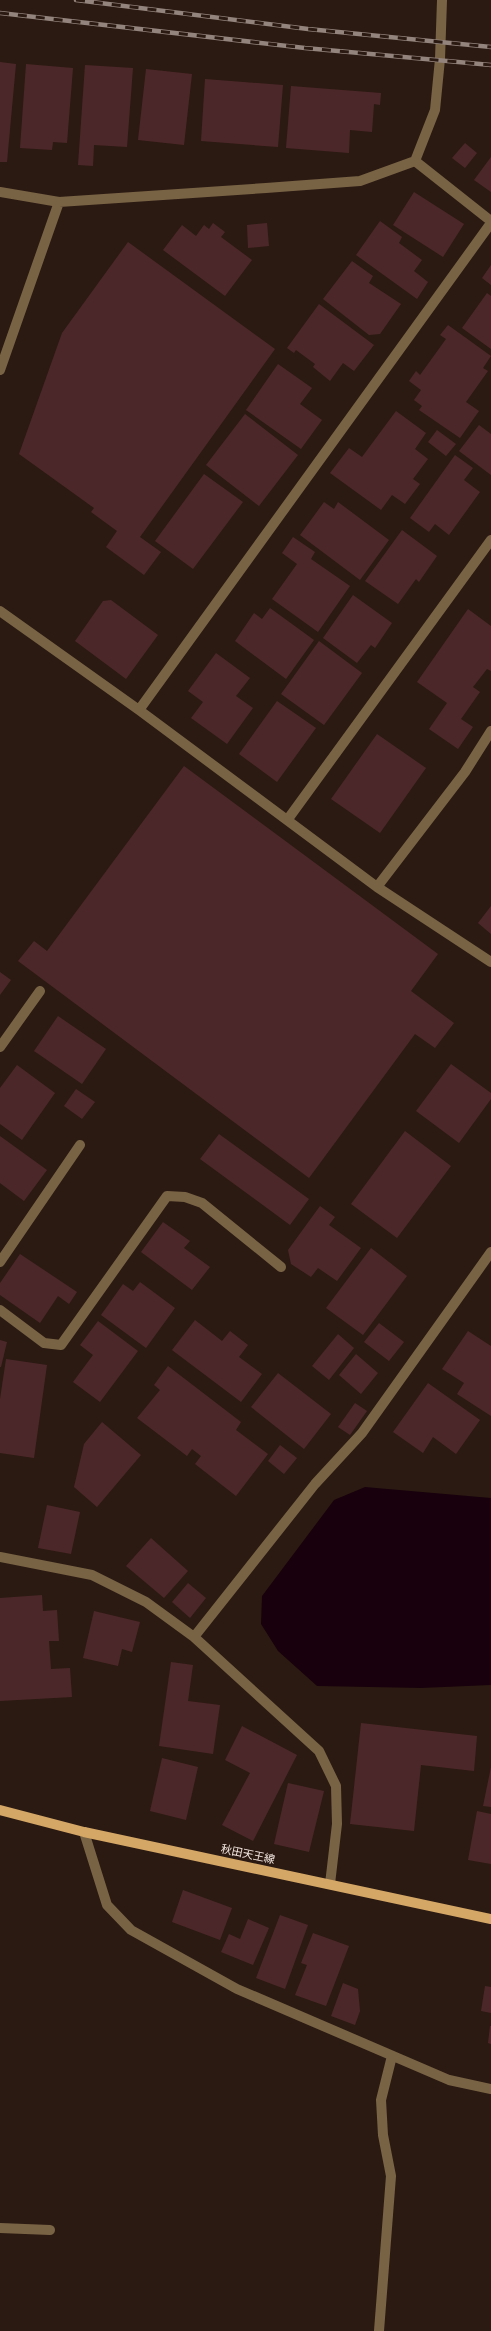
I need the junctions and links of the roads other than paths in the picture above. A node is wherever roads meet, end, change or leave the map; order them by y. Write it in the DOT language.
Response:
graph roads {
  1 [pos="442,0"];
  2 [pos="415,161"];
  3 [pos="0,192"];
  4 [pos="59,202"];
  5 [pos="491,222"];
  6 [pos="0,370"];
  7 [pos="491,540"];
  8 [pos="0,611"];
  9 [pos="139,710"];
  10 [pos="491,731"];
  11 [pos="288,819"];
  12 [pos="377,887"];
  13 [pos="491,962"];
  14 [pos="40,991"];
  15 [pos="0,1047"];
  16 [pos="80,1145"];
  17 [pos="491,1252"];
  18 [pos="0,1262"];
  19 [pos="281,1267"];
  20 [pos="0,1310"];
  21 [pos="0,1557"];
  22 [pos="194,1636"];
  23 [pos="0,1810"];
  24 [pos="84,1832"];
  25 [pos="330,1884"];
  26 [pos="491,1920"];
  27 [pos="392,2056"];
  28 [pos="491,2089"];
  29 [pos="0,2228"];
  30 [pos="50,2230"];
  31 [pos="379,2331"];
  1 -- 2 [label="street"];
  2 -- 4 [label="street"];
  2 -- 5 [label="street"];
  3 -- 4 [label="street"];
  4 -- 6 [label="street"];
  5 -- 9 [label="street"];
  7 -- 11 [label="street"];
  8 -- 9 [label="street"];
  9 -- 11 [label="street"];
  10 -- 12 [label="street"];
  11 -- 12 [label="street"];
  12 -- 13 [label="street"];
  14 -- 15 [label="street"];
  16 -- 18 [label="street"];
  17 -- 22 [label="street"];
  19 -- 20 [label="street"];
  21 -- 22 [label="street"];
  22 -- 25 [label="street"];
  23 -- 24 [label="main road, 秋田天王線"];
  24 -- 25 [label="main road, 秋田天王線"];
  24 -- 27 [label="street"];
  25 -- 26 [label="main road, 秋田天王線"];
  27 -- 28 [label="street"];
  27 -- 31 [label="street"];
  29 -- 30 [label="street"];
}
